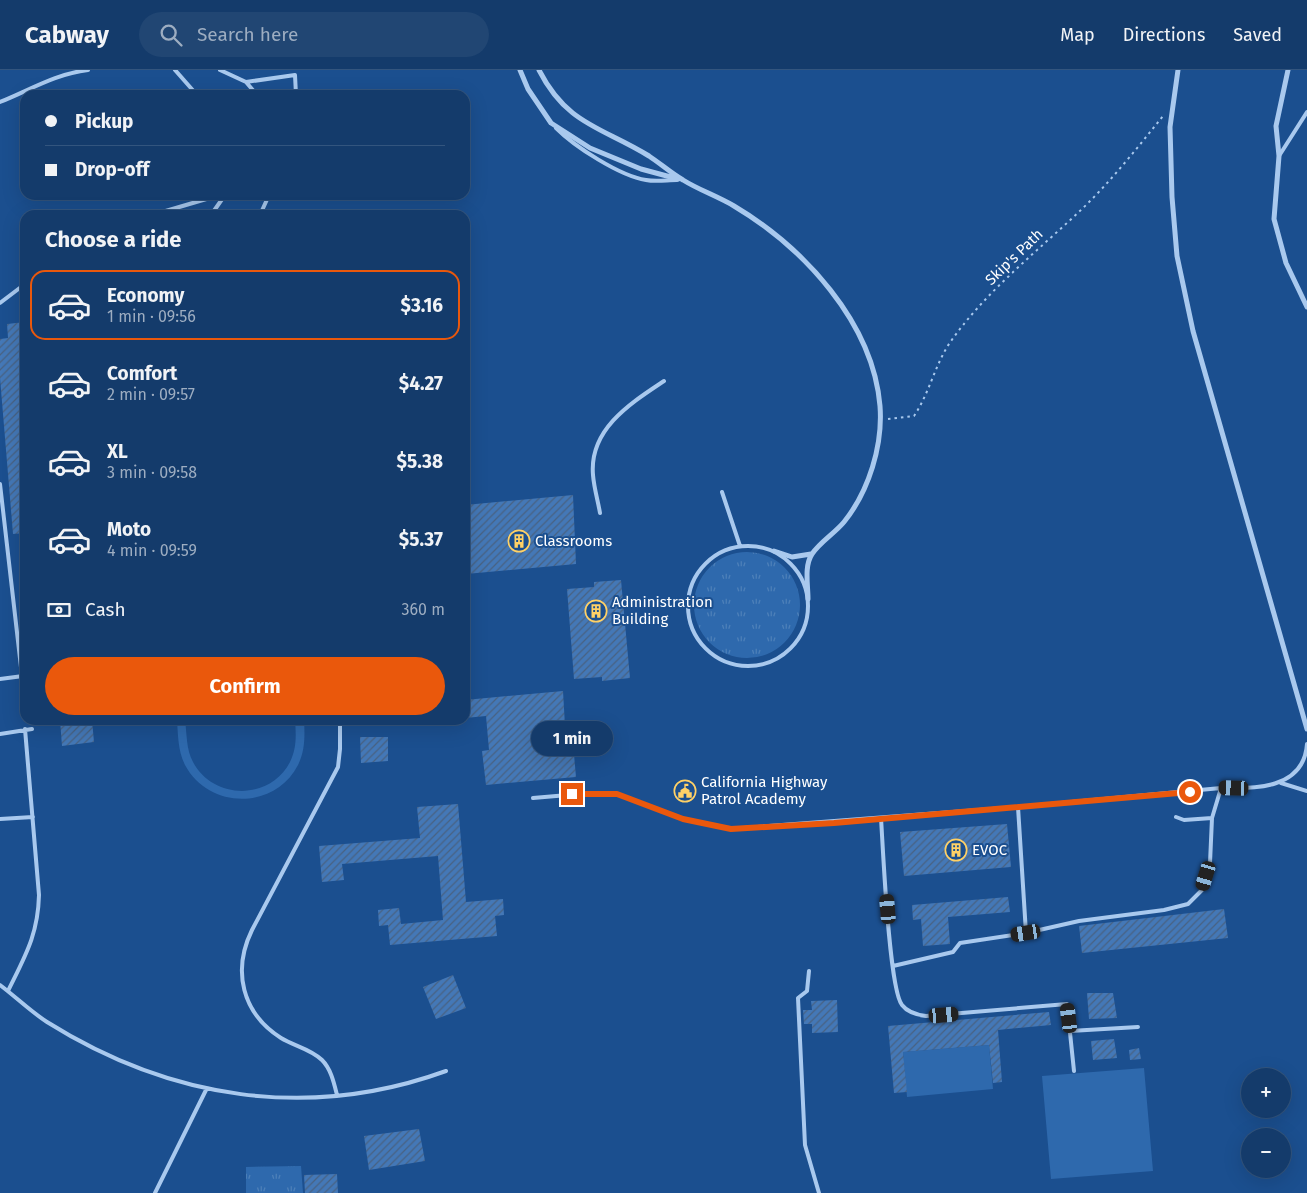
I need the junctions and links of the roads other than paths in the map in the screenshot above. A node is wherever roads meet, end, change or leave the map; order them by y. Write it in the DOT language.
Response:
graph roads {
  1 [pos="88,70"];
  2 [pos="175,70"];
  3 [pos="220,70"];
  4 [pos="520,70"];
  5 [pos="539,70"];
  6 [pos="1178,70"];
  7 [pos="1288,70"];
  8 [pos="246,82"];
  9 [pos="26,90"];
  10 [pos="193,90"];
  11 [pos="253,90"];
  12 [pos="296,90"];
  13 [pos="20,93"];
  14 [pos="0,102"];
  15 [pos="1307,112"];
  16 [pos="551,123"];
  17 [pos="1279,156"];
  18 [pos="684,180"];
  19 [pos="203,200"];
  20 [pos="169,210"];
  21 [pos="20,288"];
  22 [pos="0,303"];
  23 [pos="1307,307"];
  24 [pos="664,381"];
  25 [pos="0,484"];
  26 [pos="722,492"];
  27 [pos="600,514"];
  28 [pos="740,546"];
  29 [pos="774,551"];
  30 [pos="811,554"];
  31 [pos="808,598"];
  32 [pos="20,644"];
  33 [pos="20,676"];
  34 [pos="0,679"];
  35 [pos="340,725"];
  36 [pos="25,729"];
  37 [pos="32,729"];
  38 [pos="1307,729"];
  39 [pos="0,734"];
  40 [pos="1307,744"];
  41 [pos="1281,784"];
  42 [pos="1221,788"];
  43 [pos="1307,791"];
  44 [pos="533,798"];
  45 [pos="1018,807"];
  46 [pos="1176,817"];
  47 [pos="33,818"];
  48 [pos="881,818"];
  49 [pos="1212,818"];
  50 [pos="0,819"];
  51 [pos="1026,933"];
  52 [pos="893,966"];
  53 [pos="809,971"];
  54 [pos="0,985"];
  55 [pos="8,991"];
  56 [pos="1138,1027"];
  57 [pos="1070,1031"];
  58 [pos="446,1071"];
  59 [pos="1074,1071"];
  60 [pos="207,1088"];
  61 [pos="337,1095"];
  62 [pos="155,1193"];
  63 [pos="819,1193"];
  1 -- 9 [label="lane"];
  2 -- 10 [label="lane"];
  3 -- 8 [label="lane"];
  4 -- 16 [label="street"];
  5 -- 18 [label="street"];
  6 -- 38 [label="street"];
  7 -- 17 [label="street"];
  8 -- 11 [label="lane"];
  8 -- 12 [label="lane"];
  13 -- 14 [label="lane"];
  15 -- 17 [label="lane"];
  16 -- 18 [label="street"];
  16 -- 18 [label="lane"];
  17 -- 23 [label="street"];
  18 -- 30 [label="street"];
  19 -- 20 [label="lane"];
  21 -- 22 [label="lane"];
  24 -- 27 [label="lane"];
  25 -- 32 [label="lane"];
  26 -- 28 [label="lane"];
  28 -- 29 [label="lane"];
  28 -- 31 [label="lane"];
  29 -- 30 [label="street"];
  29 -- 31 [label="lane"];
  30 -- 31 [label="street"];
  33 -- 34 [label="lane"];
  35 -- 61 [label="lane"];
  36 -- 37 [label="lane"];
  36 -- 39 [label="lane"];
  36 -- 47 [label="lane"];
  40 -- 41 [label="lane"];
  41 -- 42 [label="lane"];
  41 -- 43 [label="lane"];
  42 -- 45 [label="lane"];
  42 -- 49 [label="lane"];
  44 -- 48 [label="lane"];
  45 -- 48 [label="lane"];
  45 -- 51 [label="lane"];
  46 -- 49 [label="lane"];
  47 -- 50 [label="lane"];
  47 -- 55 [label="lane"];
  48 -- 52 [label="lane"];
  49 -- 51 [label="lane"];
  51 -- 52 [label="lane"];
  52 -- 57 [label="lane"];
  53 -- 63 [label="lane"];
  54 -- 55 [label="lane"];
  55 -- 60 [label="lane"];
  56 -- 57 [label="lane"];
  57 -- 59 [label="lane"];
  58 -- 61 [label="lane"];
  60 -- 61 [label="lane"];
  60 -- 62 [label="lane"];
}
